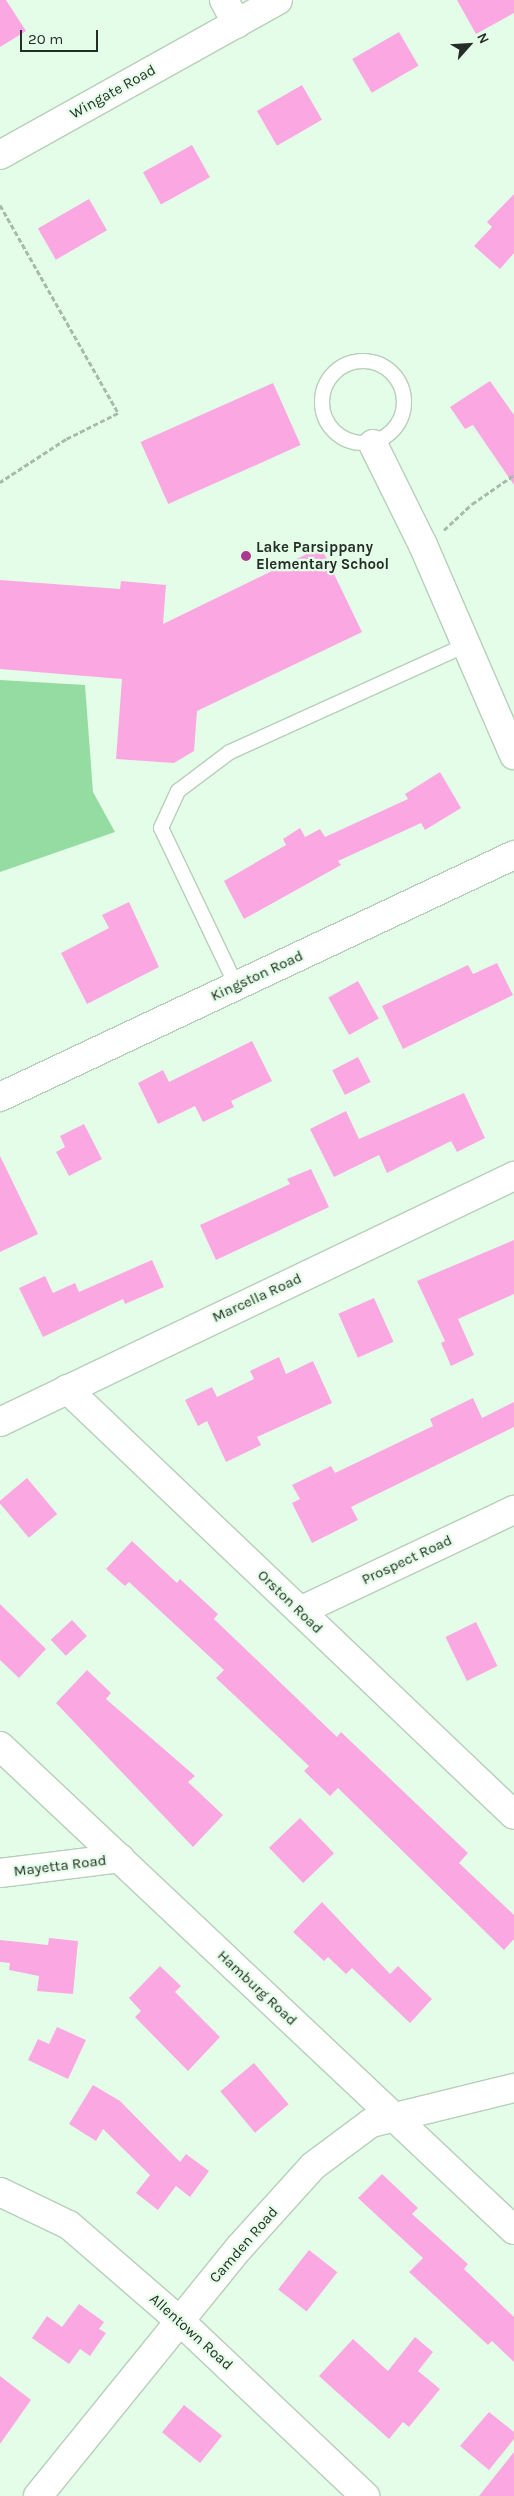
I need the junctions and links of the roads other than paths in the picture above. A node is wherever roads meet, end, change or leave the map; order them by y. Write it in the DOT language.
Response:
graph roads {
  1 [pos="224,0"];
  2 [pos="278,0"];
  3 [pos="237,24"];
  4 [pos="0,154"];
  5 [pos="373,444"];
  6 [pos="466,645"];
  7 [pos="514,755"];
  8 [pos="514,855"];
  9 [pos="236,985"];
  10 [pos="0,1097"];
  11 [pos="514,1176"];
  12 [pos="67,1389"];
  13 [pos="0,1422"];
  14 [pos="514,1510"];
  15 [pos="300,1611"];
  16 [pos="0,1746"];
  17 [pos="514,1815"];
  18 [pos="120,1858"];
  19 [pos="0,1873"];
  20 [pos="514,2088"];
  21 [pos="393,2116"];
  22 [pos="0,2192"];
  23 [pos="514,2230"];
  24 [pos="180,2321"];
  25 [pos="38,2496"];
  26 [pos="365,2496"];
  1 -- 3 [label="street"];
  2 -- 3 [label="street, Wingate Road"];
  3 -- 4 [label="street, Wingate Road"];
  5 -- 5 [label="lane"];
  5 -- 6 [label="street"];
  6 -- 7 [label="street"];
  6 -- 9 [label="lane"];
  8 -- 9 [label="street, Kingston Road"];
  9 -- 10 [label="street, Kingston Road"];
  11 -- 12 [label="street, Marcella Road"];
  12 -- 13 [label="street, Marcella Road"];
  12 -- 15 [label="street, Orston Road"];
  14 -- 15 [label="street, Prospect Road"];
  15 -- 17 [label="street, Orston Road"];
  16 -- 18 [label="street, Hamburg Road"];
  18 -- 19 [label="street, Mayetta Road"];
  18 -- 21 [label="street, Hamburg Road"];
  20 -- 21 [label="street, Camden Road"];
  21 -- 23 [label="street, Hamburg Road"];
  21 -- 24 [label="street, Camden Road"];
  22 -- 24 [label="street, Allentown Road"];
  24 -- 25 [label="street, Camden Road"];
  24 -- 26 [label="street, Allentown Road"];
}
